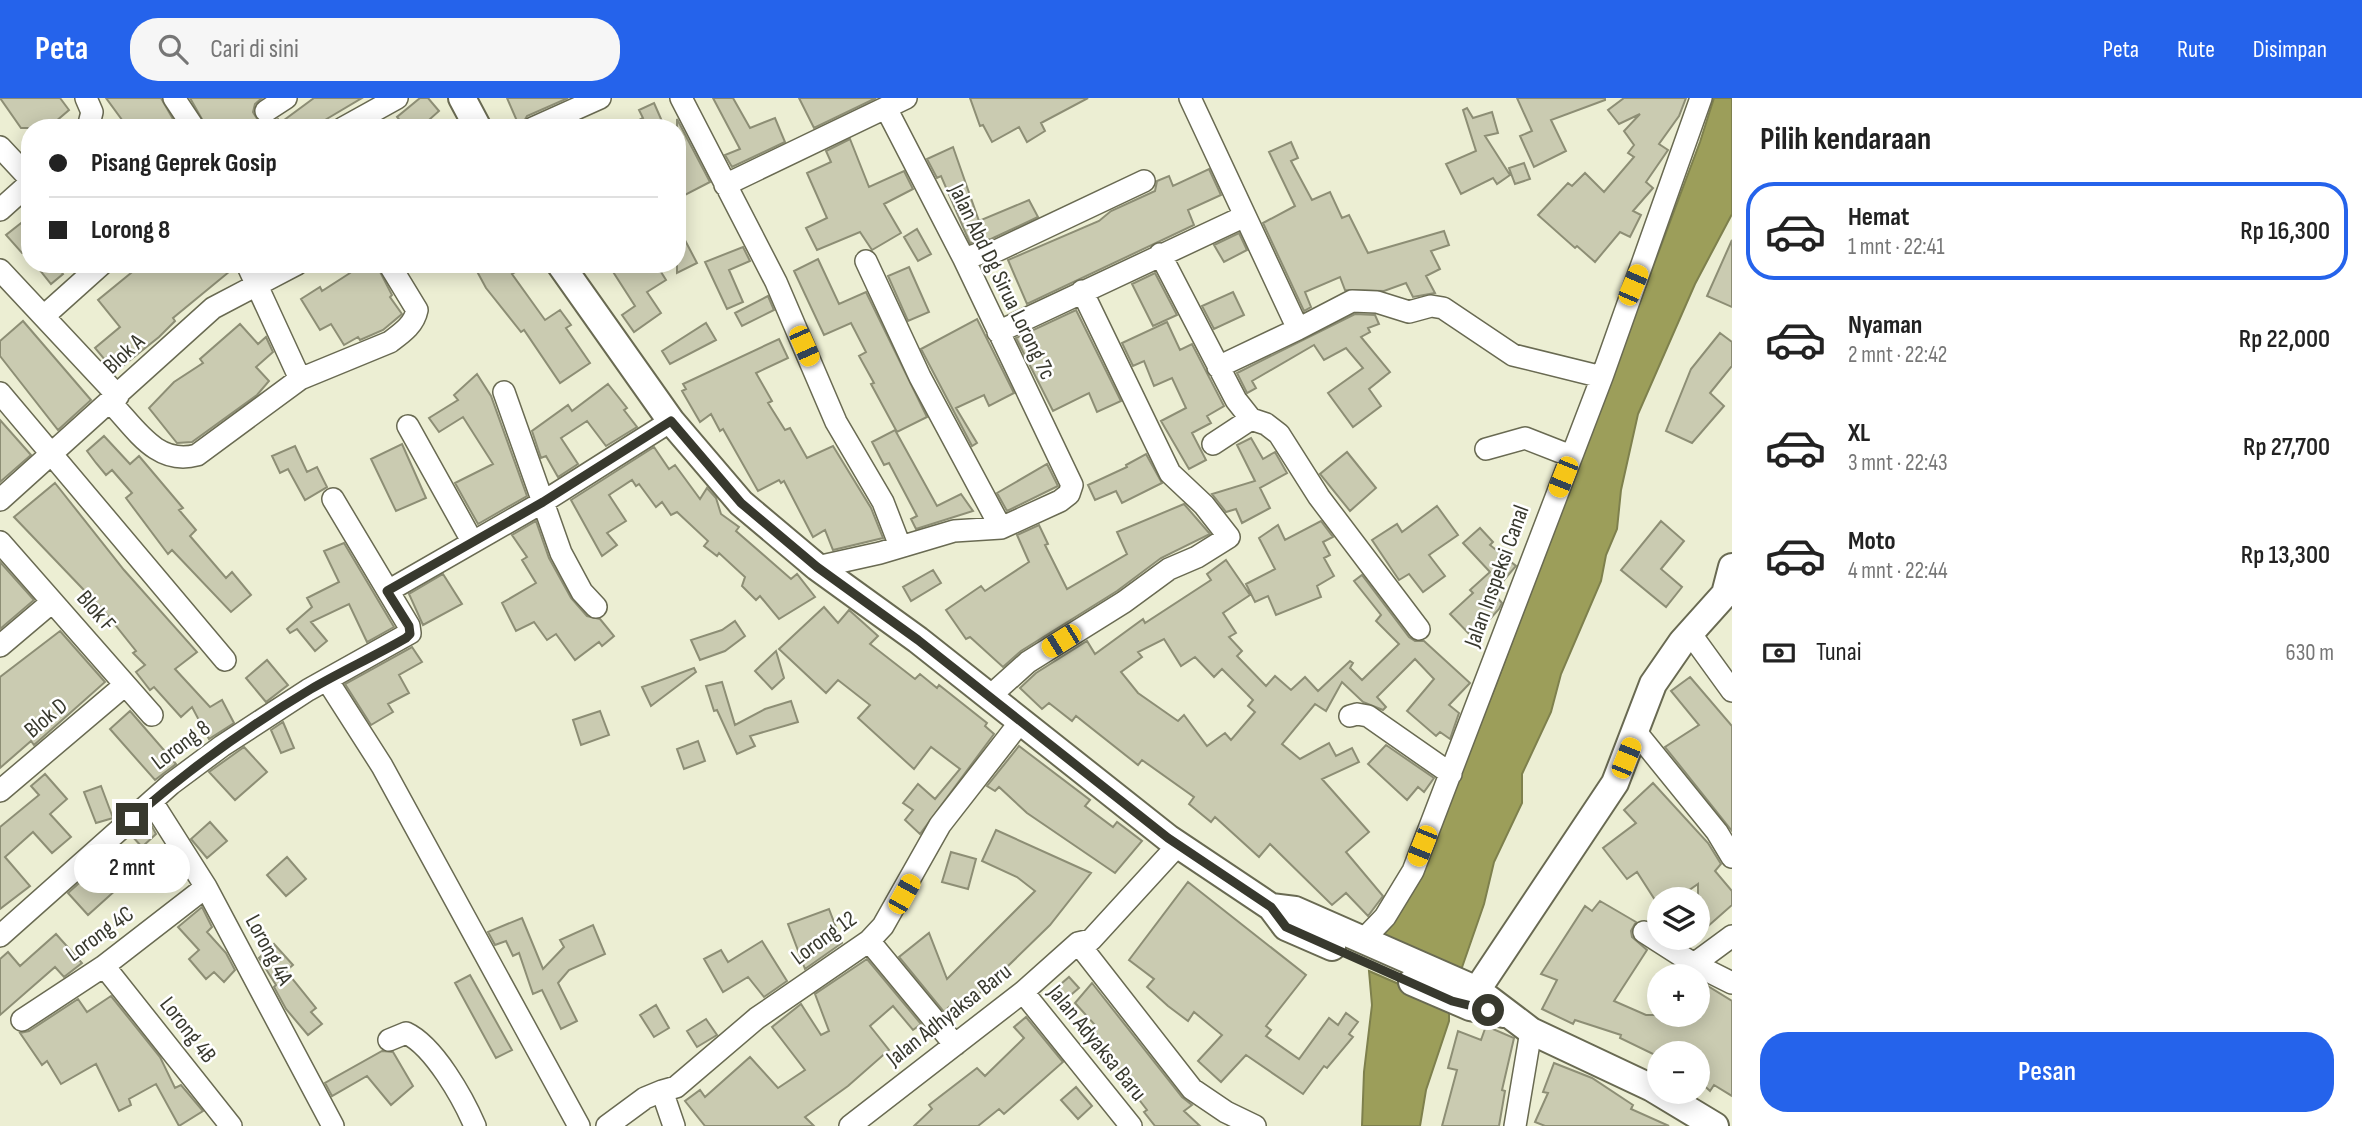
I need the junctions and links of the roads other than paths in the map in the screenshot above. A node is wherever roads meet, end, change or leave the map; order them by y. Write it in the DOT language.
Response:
graph roads {
  1 [pos="86,98"];
  2 [pos="174,98"];
  3 [pos="286,98"];
  4 [pos="397,98"];
  5 [pos="462,98"];
  6 [pos="600,98"];
  7 [pos="681,98"];
  8 [pos="906,98"];
  9 [pos="1190,98"];
  10 [pos="1701,98"];
  11 [pos="886,108"];
  12 [pos="267,111"];
  13 [pos="90,119"];
  14 [pos="188,119"];
  15 [pos="359,119"];
  16 [pos="473,119"];
  17 [pos="553,119"];
  18 [pos="0,147"];
  19 [pos="21,171"];
  20 [pos="1144,181"];
  21 [pos="725,185"];
  22 [pos="21,190"];
  23 [pos="0,210"];
  24 [pos="1243,217"];
  25 [pos="1160,254"];
  26 [pos="964,259"];
  27 [pos="866,261"];
  28 [pos="0,270"];
  29 [pos="92,273"];
  30 [pos="252,273"];
  31 [pos="279,273"];
  32 [pos="394,273"];
  33 [pos="566,273"];
  34 [pos="258,284"];
  35 [pos="1082,291"];
  36 [pos="44,316"];
  37 [pos="1298,329"];
  38 [pos="998,332"];
  39 [pos="1219,366"];
  40 [pos="1602,377"];
  41 [pos="300,380"];
  42 [pos="504,392"];
  43 [pos="0,393"];
  44 [pos="114,400"];
  45 [pos="1251,419"];
  46 [pos="671,421"];
  47 [pos="408,426"];
  48 [pos="1213,444"];
  49 [pos="1486,449"];
  50 [pos="52,455"];
  51 [pos="1571,456"];
  52 [pos="0,499"];
  53 [pos="333,499"];
  54 [pos="543,502"];
  55 [pos="1001,528"];
  56 [pos="472,541"];
  57 [pos="0,542"];
  58 [pos="900,546"];
  59 [pos="817,567"];
  60 [pos="1732,567"];
  61 [pos="387,591"];
  62 [pos="52,602"];
  63 [pos="596,607"];
  64 [pos="1713,610"];
  65 [pos="1419,629"];
  66 [pos="0,646"];
  67 [pos="225,660"];
  68 [pos="320,684"];
  69 [pos="125,685"];
  70 [pos="1732,691"];
  71 [pos="989,697"];
  72 [pos="152,715"];
  73 [pos="1350,716"];
  74 [pos="1021,721"];
  75 [pos="1636,733"];
  76 [pos="1451,774"];
  77 [pos="0,791"];
  78 [pos="152,802"];
  79 [pos="1173,841"];
  80 [pos="1732,857"];
  81 [pos="206,887"];
  82 [pos="1271,907"];
  83 [pos="1644,932"];
  84 [pos="0,936"];
  85 [pos="1732,936"];
  86 [pos="869,941"];
  87 [pos="1362,941"];
  88 [pos="1078,943"];
  89 [pos="1694,964"];
  90 [pos="104,966"];
  91 [pos="1710,972"];
  92 [pos="1732,983"];
  93 [pos="1477,990"];
  94 [pos="1023,992"];
  95 [pos="1505,1014"];
  96 [pos="22,1020"];
  97 [pos="1531,1031"];
  98 [pos="390,1040"];
  99 [pos="955,1045"];
  100 [pos="662,1091"];
  101 [pos="1247,1124"];
  102 [pos="231,1126"];
  103 [pos="333,1126"];
  104 [pos="475,1126"];
  105 [pos="579,1126"];
  106 [pos="607,1126"];
  107 [pos="674,1126"];
  108 [pos="850,1126"];
  109 [pos="1130,1126"];
  110 [pos="1515,1126"];
  111 [pos="1715,1126"];
  1 -- 13 [label="street"];
  2 -- 14 [label="street"];
  3 -- 12 [label="street"];
  4 -- 15 [label="street"];
  5 -- 16 [label="main road"];
  6 -- 17 [label="street"];
  7 -- 21 [label="street"];
  8 -- 11 [label="street"];
  9 -- 24 [label="street"];
  10 -- 40 [label="street, Jalan Inspeksi Canal"];
  11 -- 21 [label="street"];
  11 -- 26 [label="street, Jalan Abd Dg Sirua Lorong 7c"];
  18 -- 19 [label="street"];
  20 -- 26 [label="street"];
  21 -- 58 [label="street"];
  22 -- 23 [label="street"];
  24 -- 25 [label="street"];
  24 -- 37 [label="street"];
  25 -- 35 [label="street"];
  25 -- 39 [label="street"];
  26 -- 38 [label="street, Jalan Abd Dg Sirua Lorong 7c"];
  27 -- 55 [label="street"];
  28 -- 36 [label="street"];
  29 -- 36 [label="street"];
  30 -- 34 [label="street"];
  31 -- 34 [label="street, Blok A"];
  32 -- 41 [label="street"];
  33 -- 46 [label="main road"];
  34 -- 41 [label="street"];
  34 -- 44 [label="street, Blok A"];
  35 -- 38 [label="street"];
  35 -- 71 [label="street"];
  36 -- 44 [label="street"];
  37 -- 39 [label="street"];
  37 -- 40 [label="street"];
  38 -- 55 [label="street, Jalan Abd Dg Sirua Lorong 7c"];
  39 -- 45 [label="street"];
  40 -- 51 [label="street, Jalan Inspeksi Canal"];
  41 -- 44 [label="street"];
  42 -- 54 [label="street"];
  43 -- 50 [label="street"];
  44 -- 50 [label="street, Blok A"];
  45 -- 48 [label="street"];
  45 -- 65 [label="street"];
  46 -- 54 [label="street"];
  46 -- 59 [label="main road"];
  47 -- 56 [label="street"];
  49 -- 51 [label="street"];
  50 -- 52 [label="street, Blok A"];
  50 -- 67 [label="street"];
  51 -- 76 [label="street, Jalan Inspeksi Canal"];
  53 -- 61 [label="street"];
  54 -- 56 [label="street"];
  54 -- 63 [label="street"];
  55 -- 58 [label="street"];
  56 -- 61 [label="street"];
  57 -- 62 [label="street, Blok F"];
  58 -- 59 [label="street"];
  59 -- 71 [label="main road"];
  60 -- 64 [label="main road"];
  61 -- 68 [label="street, Lorong 8"];
  62 -- 66 [label="street"];
  62 -- 69 [label="street, Blok F"];
  64 -- 70 [label="street"];
  64 -- 75 [label="main road"];
  68 -- 78 [label="street, Lorong 8"];
  68 -- 105 [label="street"];
  69 -- 72 [label="street, Blok F"];
  69 -- 77 [label="street, Blok D"];
  71 -- 74 [label="main road"];
  73 -- 76 [label="street"];
  74 -- 79 [label="main road"];
  74 -- 86 [label="street, Lorong 12"];
  75 -- 80 [label="street"];
  75 -- 93 [label="main road"];
  76 -- 87 [label="street, Jalan Inspeksi Canal"];
  78 -- 81 [label="street, Lorong 4A"];
  78 -- 84 [label="street, Lorong 8"];
  79 -- 82 [label="main road"];
  79 -- 88 [label="street"];
  81 -- 90 [label="street, Lorong 4C"];
  81 -- 103 [label="street, Lorong 4A"];
  82 -- 87 [label="main road"];
  82 -- 95 [label="main road"];
  83 -- 89 [label="street"];
  85 -- 89 [label="street"];
  86 -- 99 [label="street"];
  86 -- 100 [label="street, Lorong 12"];
  87 -- 93 [label="main road"];
  88 -- 94 [label="street, Jalan Adhyaksa Baru"];
  88 -- 101 [label="street"];
  90 -- 96 [label="street, Lorong 4C"];
  90 -- 102 [label="street, Lorong 4B"];
  91 -- 92 [label="street"];
  93 -- 95 [label="main road"];
  94 -- 99 [label="street, Jalan Adhyaksa Baru"];
  94 -- 109 [label="street, Jalan Adyaksa Baru"];
  95 -- 97 [label="main road"];
  97 -- 110 [label="street"];
  97 -- 111 [label="main road"];
  98 -- 104 [label="street"];
  99 -- 108 [label="street, Jalan Adhyaksa Baru"];
  100 -- 106 [label="street, Lorong 12"];
  100 -- 107 [label="street"];
}
